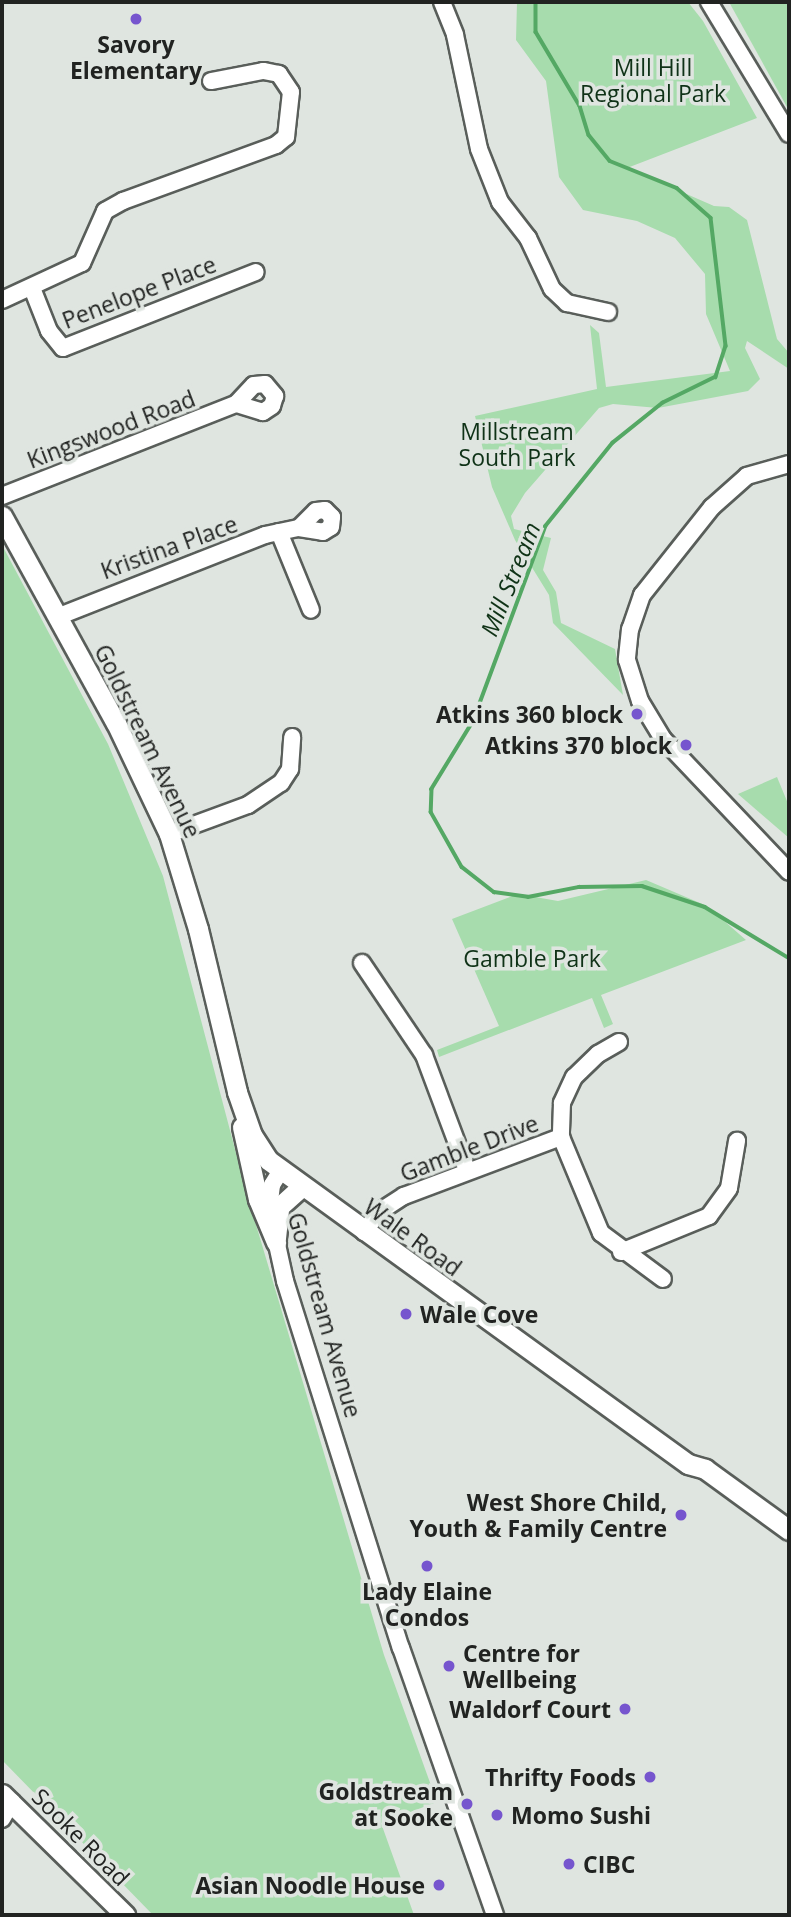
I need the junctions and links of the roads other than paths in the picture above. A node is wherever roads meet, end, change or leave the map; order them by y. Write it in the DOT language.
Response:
graph roads {
  1 [pos="442,2"];
  2 [pos="709,2"];
  3 [pos="211,81"];
  4 [pos="789,134"];
  5 [pos="256,272"];
  6 [pos="32,288"];
  7 [pos="2,300"];
  8 [pos="608,312"];
  9 [pos="236,404"];
  10 [pos="789,464"];
  11 [pos="2,496"];
  12 [pos="2,516"];
  13 [pos="299,528"];
  14 [pos="279,532"];
  15 [pos="311,610"];
  16 [pos="57,617"];
  17 [pos="292,737"];
  18 [pos="169,834"];
  19 [pos="789,872"];
  20 [pos="362,963"];
  21 [pos="619,1042"];
  22 [pos="237,1091"];
  23 [pos="561,1137"];
  24 [pos="737,1141"];
  25 [pos="467,1170"];
  26 [pos="280,1172"];
  27 [pos="301,1187"];
  28 [pos="364,1232"];
  29 [pos="276,1242"];
  30 [pos="621,1252"];
  31 [pos="663,1279"];
  32 [pos="783,1533"];
  33 [pos="7,1798"];
  34 [pos="2,1819"];
  35 [pos="125,1915"];
  36 [pos="495,1915"];
  1 -- 8 [label="street"];
  2 -- 4 [label="street"];
  3 -- 6 [label="street"];
  5 -- 6 [label="street, Penelope Place"];
  6 -- 7 [label="street"];
  9 -- 11 [label="street, Kingswood Road"];
  10 -- 19 [label="street"];
  12 -- 16 [label="main road, Goldstream Avenue"];
  13 -- 14 [label="street, Kristina Place"];
  14 -- 15 [label="street"];
  14 -- 16 [label="street, Kristina Place"];
  16 -- 18 [label="main road, Goldstream Avenue"];
  17 -- 18 [label="street"];
  18 -- 22 [label="main road, Goldstream Avenue"];
  20 -- 25 [label="street"];
  21 -- 23 [label="street"];
  22 -- 26 [label="main road, Goldstream Avenue"];
  22 -- 29 [label="main road"];
  23 -- 25 [label="street, Gamble Drive"];
  23 -- 30 [label="street"];
  24 -- 30 [label="street"];
  25 -- 28 [label="street, Gamble Drive"];
  26 -- 27 [label="main road, Wale Road"];
  26 -- 29 [label="street, Goldstream Avenue"];
  27 -- 28 [label="main road, Wale Road"];
  27 -- 29 [label="main road"];
  28 -- 32 [label="main road, Wale Road"];
  29 -- 36 [label="street, Goldstream Avenue"];
  30 -- 31 [label="street"];
  33 -- 34 [label="street"];
  33 -- 35 [label="main road, Sooke Road"];
}
